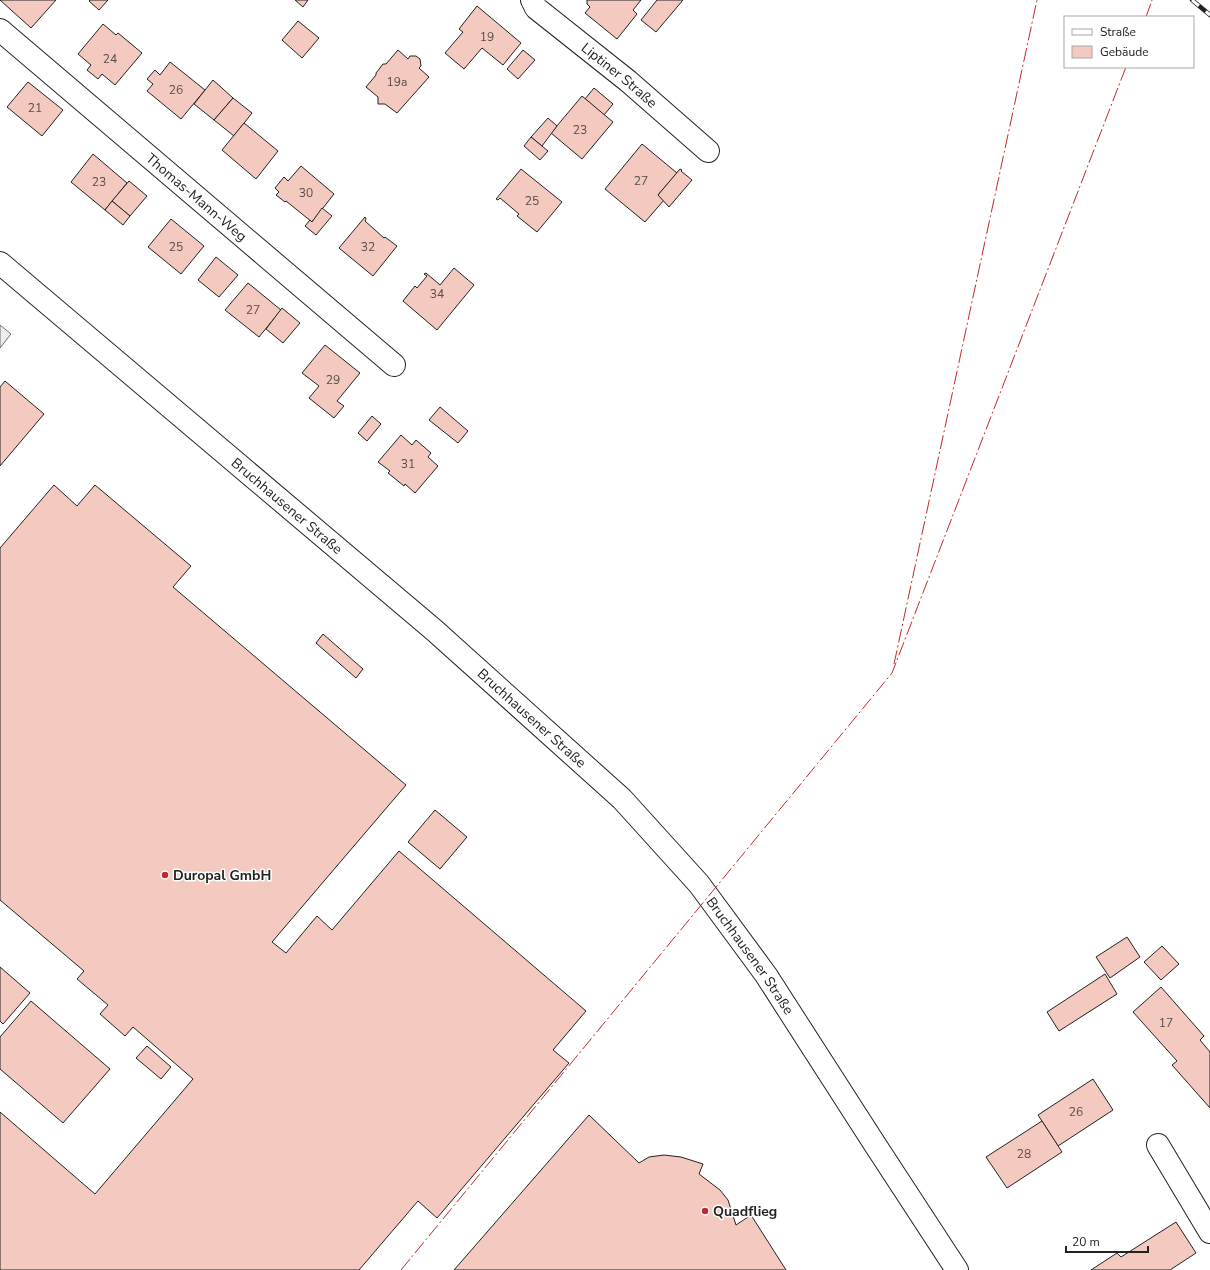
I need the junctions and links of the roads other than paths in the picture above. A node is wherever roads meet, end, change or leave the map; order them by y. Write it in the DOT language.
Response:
graph roads {
  1 [pos="532,0"];
  2 [pos="0,30"];
  3 [pos="708,151"];
  4 [pos="0,263"];
  5 [pos="394,365"];
  6 [pos="1158,1145"];
  7 [pos="1210,1232"];
  8 [pos="957,1270"];
  1 -- 3 [label="street, Liptiner Straße"];
  2 -- 5 [label="street, Thomas-Mann-Weg"];
  4 -- 8 [label="street, Bruchhausener Straße"];
  6 -- 7 [label="street"];
}
